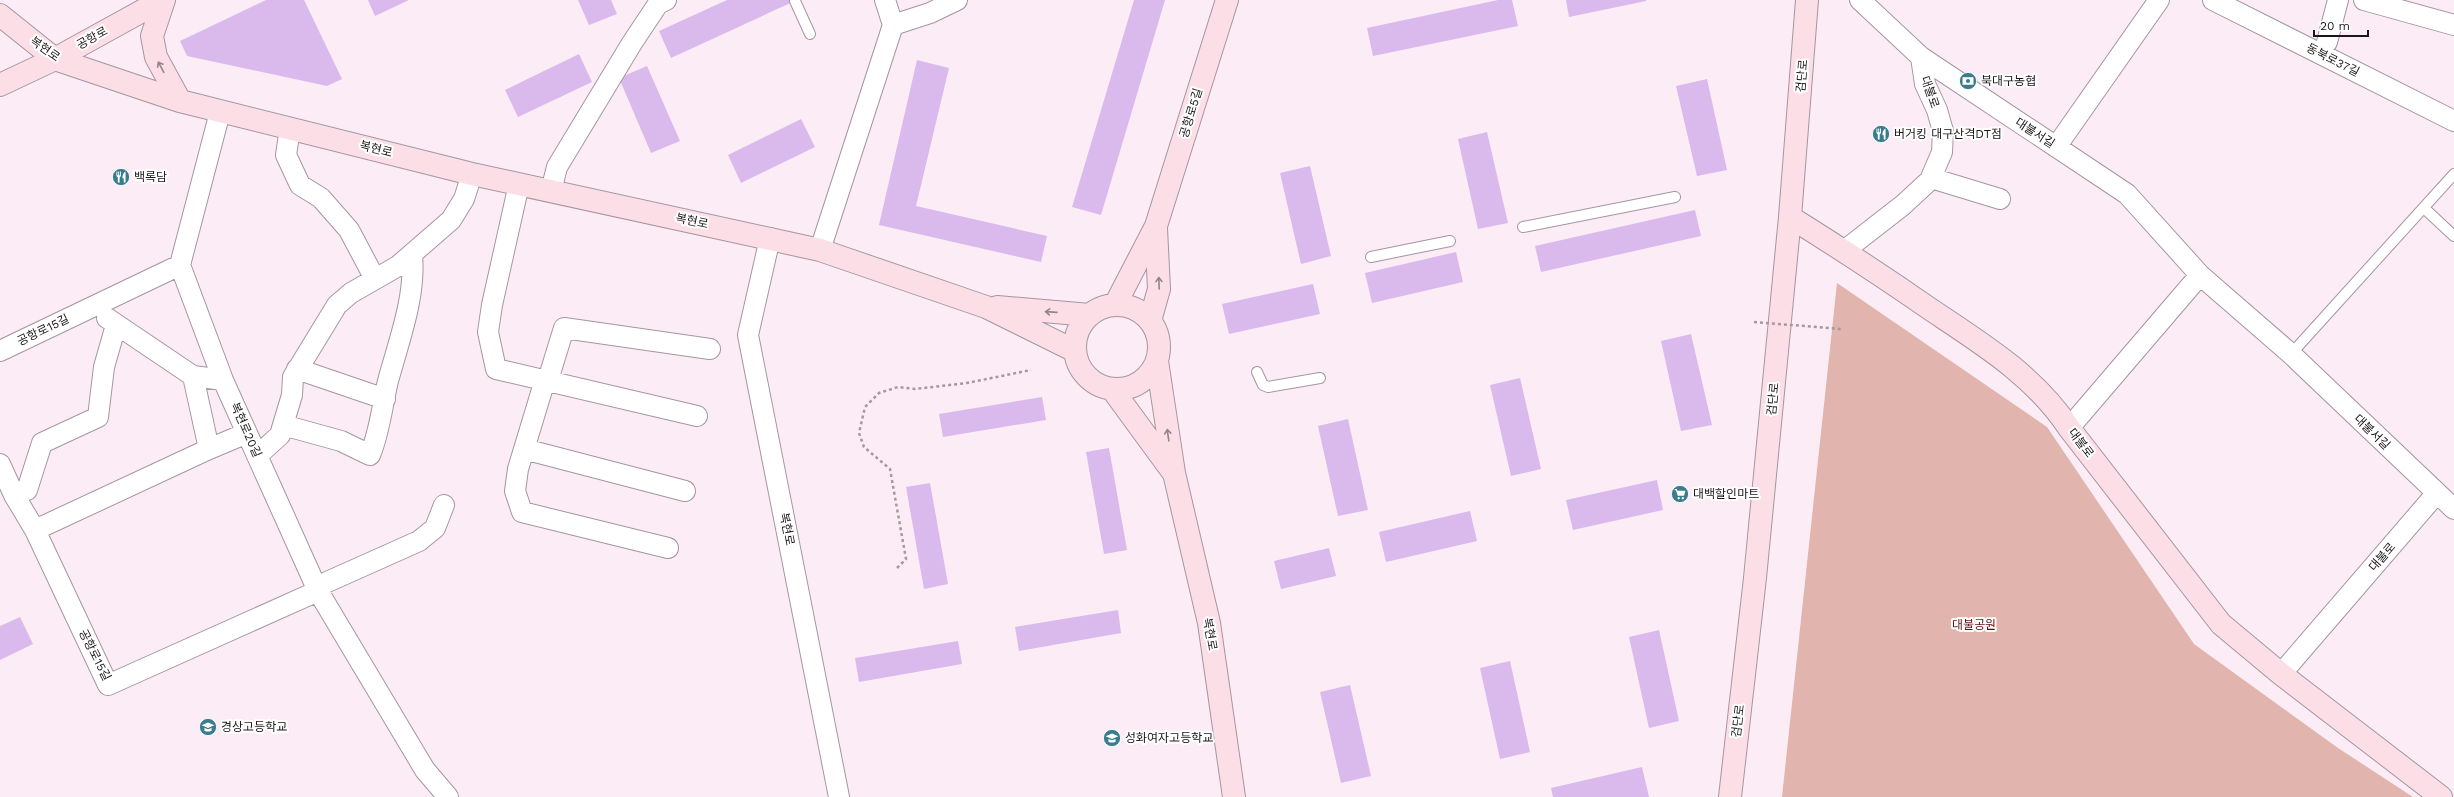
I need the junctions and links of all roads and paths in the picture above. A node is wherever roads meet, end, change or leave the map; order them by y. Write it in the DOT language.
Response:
graph roads {
  1 [pos="163,0"];
  2 [pos="885,0"];
  3 [pos="957,0"];
  4 [pos="1227,0"];
  5 [pos="1807,0"];
  6 [pos="1860,0"];
  7 [pos="2159,0"];
  8 [pos="2212,0"];
  9 [pos="2364,0"];
  10 [pos="660,1"];
  11 [pos="795,1"];
  12 [pos="2336,1"];
  13 [pos="0,16"];
  14 [pos="893,25"];
  15 [pos="2454,25"];
  16 [pos="810,34"];
  17 [pos="2327,42"];
  18 [pos="1921,57"];
  19 [pos="55,59"];
  20 [pos="0,85"];
  21 [pos="180,101"];
  22 [pos="220,112"];
  23 [pos="2454,121"];
  24 [pos="290,128"];
  25 [pos="2056,147"];
  26 [pos="472,174"];
  27 [pos="2454,174"];
  28 [pos="1931,178"];
  29 [pos="519,184"];
  30 [pos="551,192"];
  31 [pos="1675,197"];
  32 [pos="2000,199"];
  33 [pos="2425,209"];
  34 [pos="1790,218"];
  35 [pos="1156,226"];
  36 [pos="1523,227"];
  37 [pos="2454,236"];
  38 [pos="770,238"];
  39 [pos="1450,241"];
  40 [pos="820,250"];
  41 [pos="1844,251"];
  42 [pos="412,254"];
  43 [pos="1371,257"];
  44 [pos="180,265"];
  45 [pos="2200,275"];
  46 [pos="375,279"];
  47 [pos="1115,305"];
  48 [pos="90,307"];
  49 [pos="986,307"];
  50 [pos="1090,315"];
  51 [pos="1150,321"];
  52 [pos="1754,322"];
  53 [pos="116,325"];
  54 [pos="1841,329"];
  55 [pos="710,349"];
  56 [pos="0,351"];
  57 [pos="1075,351"];
  58 [pos="2291,354"];
  59 [pos="1157,361"];
  60 [pos="298,369"];
  61 [pos="1031,370"];
  62 [pos="1257,372"];
  63 [pos="193,376"];
  64 [pos="1320,378"];
  65 [pos="223,380"];
  66 [pos="547,380"];
  67 [pos="1112,389"];
  68 [pos="385,399"];
  69 [pos="696,416"];
  70 [pos="283,425"];
  71 [pos="2069,428"];
  72 [pos="247,433"];
  73 [pos="209,449"];
  74 [pos="524,450"];
  75 [pos="257,456"];
  76 [pos="0,464"];
  77 [pos="1174,474"];
  78 [pos="685,491"];
  79 [pos="2436,494"];
  80 [pos="14,496"];
  81 [pos="444,505"];
  82 [pos="2454,509"];
  83 [pos="35,530"];
  84 [pos="668,548"];
  85 [pos="896,568"];
  86 [pos="317,589"];
  87 [pos="2281,674"];
  88 [pos="448,797"];
  89 [pos="840,797"];
  90 [pos="1234,797"];
  91 [pos="1730,797"];
  92 [pos="2441,797"];
  1 -- 19 [label="main road, 공항로"];
  21 -- 1 [label="main road, one-way"];
  2 -- 14 [label="street"];
  3 -- 14 [label="street"];
  4 -- 35 [label="main road, 공항로5길"];
  5 -- 34 [label="main road, 검단로"];
  6 -- 18 [label="street, 대불서길"];
  7 -- 25 [label="street"];
  8 -- 23 [label="street, 동북로37길"];
  9 -- 15 [label="street"];
  10 -- 30 [label="street"];
  11 -- 16 [label="lane"];
  12 -- 17 [label="street"];
  13 -- 19 [label="main road, 복현로"];
  14 -- 40 [label="street"];
  18 -- 25 [label="street, 대불서길"];
  18 -- 28 [label="street, 대불로"];
  19 -- 20 [label="main road, 공항로"];
  19 -- 21 [label="main road, 복현로"];
  21 -- 22 [label="main road, 복현로"];
  22 -- 24 [label="main road, 복현로"];
  22 -- 44 [label="street"];
  24 -- 26 [label="main road, 복현로"];
  24 -- 46 [label="street"];
  25 -- 45 [label="street, 대불서길"];
  26 -- 29 [label="main road, 복현로"];
  26 -- 42 [label="street"];
  27 -- 33 [label="lane"];
  28 -- 32 [label="street"];
  28 -- 41 [label="street, 대불로"];
  29 -- 30 [label="main road, 복현로"];
  29 -- 66 [label="street"];
  30 -- 38 [label="main road, 복현로"];
  31 -- 36 [label="lane"];
  33 -- 37 [label="lane"];
  33 -- 58 [label="lane"];
  34 -- 41 [label="main road, 대불로"];
  34 -- 91 [label="main road, 검단로"];
  35 -- 47 [label="main road"];
  51 -- 35 [label="main road, one-way"];
  38 -- 40 [label="main road, 복현로"];
  38 -- 89 [label="street, 복현로"];
  39 -- 43 [label="lane"];
  40 -- 49 [label="main road, 복현로"];
  41 -- 71 [label="main road, 대불로"];
  42 -- 46 [label="street"];
  42 -- 68 [label="street"];
  44 -- 48 [label="street"];
  44 -- 65 [label="street, 복현로20길"];
  45 -- 58 [label="street, 대불서길"];
  45 -- 71 [label="street"];
  46 -- 60 [label="street"];
  47 -- 50 [label="main road"];
  47 -- 51 [label="main road"];
  48 -- 53 [label="street"];
  48 -- 56 [label="street, 공항로15길"];
  50 -- 49 [label="main road, one-way"];
  49 -- 57 [label="main road"];
  50 -- 57 [label="main road"];
  51 -- 59 [label="main road"];
  52 -- 54 [label="path, bridge"];
  53 -- 63 [label="street"];
  53 -- 80 [label="street"];
  55 -- 66 [label="street"];
  57 -- 67 [label="main road"];
  58 -- 79 [label="street, 대불서길"];
  59 -- 67 [label="main road"];
  77 -- 59 [label="main road, 복현로, one-way"];
  60 -- 68 [label="street"];
  60 -- 70 [label="street"];
  61 -- 85 [label="path"];
  62 -- 64 [label="lane"];
  63 -- 65 [label="street"];
  63 -- 73 [label="street"];
  65 -- 72 [label="street, 복현로20길"];
  66 -- 69 [label="street"];
  66 -- 74 [label="street"];
  67 -- 77 [label="main road"];
  68 -- 70 [label="street"];
  70 -- 75 [label="street"];
  71 -- 87 [label="main road, 대불로"];
  72 -- 73 [label="street"];
  72 -- 75 [label="street, 복현로20길"];
  73 -- 83 [label="street"];
  74 -- 78 [label="street"];
  74 -- 84 [label="street"];
  75 -- 86 [label="street, 복현로20길"];
  76 -- 80 [label="street, 공항로15길"];
  77 -- 90 [label="main road, 복현로"];
  79 -- 82 [label="street, 대불서길"];
  79 -- 87 [label="street, 대불로"];
  80 -- 83 [label="street, 공항로15길"];
  81 -- 86 [label="street"];
  83 -- 86 [label="street, 공항로15길"];
  86 -- 88 [label="street, 복현로20길"];
  87 -- 92 [label="main road, 대불로"];
}
